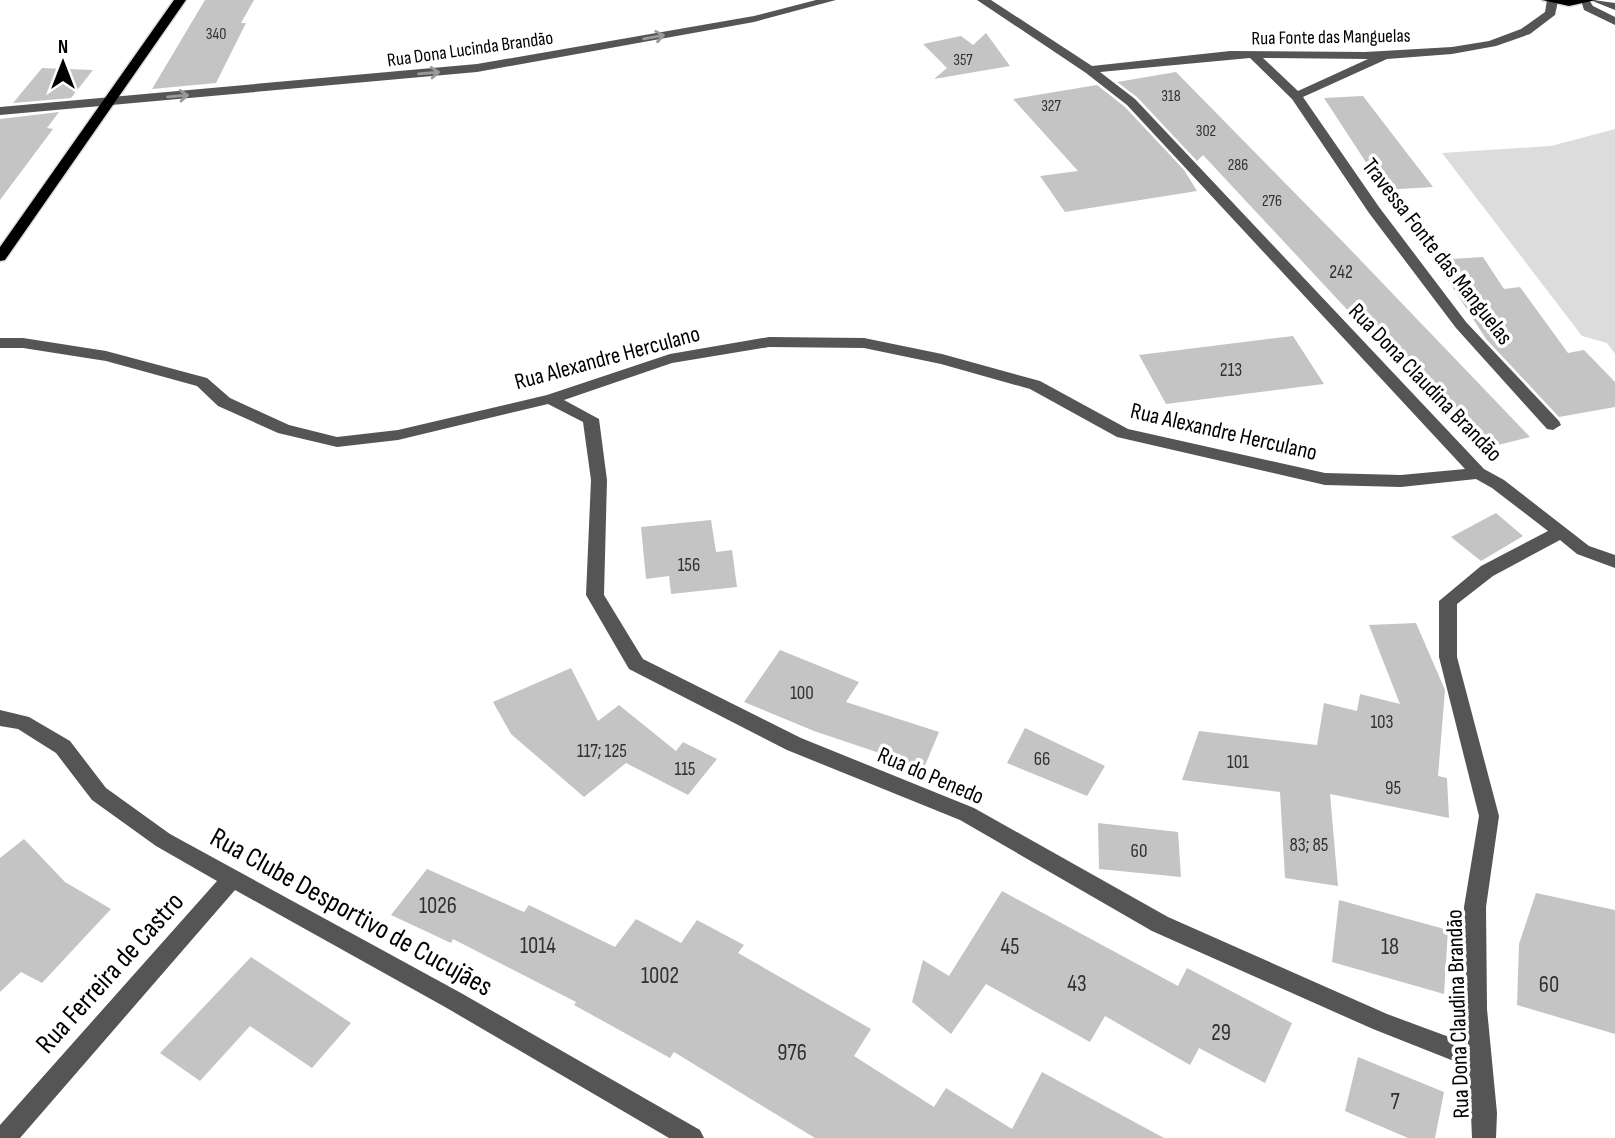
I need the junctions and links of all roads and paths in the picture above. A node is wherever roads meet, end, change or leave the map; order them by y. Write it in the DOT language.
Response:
graph roads {
  1 [pos="180,0"];
  2 [pos="830,0"];
  3 [pos="983,0"];
  4 [pos="1599,0"];
  5 [pos="1550,1"];
  6 [pos="1588,1"];
  7 [pos="1615,7"];
  8 [pos="1615,22"];
  9 [pos="1253,54"];
  10 [pos="1387,55"];
  11 [pos="1090,70"];
  12 [pos="1296,96"];
  13 [pos="110,103"];
  14 [pos="0,111"];
  15 [pos="0,257"];
  16 [pos="0,343"];
  17 [pos="550,398"];
  18 [pos="1553,425"];
  19 [pos="1478,473"];
  20 [pos="1561,532"];
  21 [pos="1615,562"];
  22 [pos="0,718"];
  23 [pos="232,879"];
  24 [pos="1481,1060"];
  25 [pos="4,1138"];
  26 [pos="692,1138"];
  27 [pos="1483,1138"];
  1 -- 13 [label="main road"];
  13 -- 2 [label="street, Rua Dona Lucinda Brandão, one-way"];
  3 -- 11 [label="street, Rua Dona Claudina Brandão"];
  4 -- 7 [label="street"];
  5 -- 6 [label="main road"];
  5 -- 10 [label="street, Rua Fonte das Manguelas"];
  6 -- 8 [label="street"];
  9 -- 10 [label="street, Rua Fonte das Manguelas"];
  9 -- 11 [label="street, Rua Fonte das Manguelas"];
  9 -- 12 [label="street, Travessa Fonte das Manguelas"];
  10 -- 12 [label="street"];
  11 -- 19 [label="street, Rua Dona Claudina Brandão"];
  12 -- 18 [label="street, Travessa Fonte das Manguelas"];
  13 -- 14 [label="street, Rua Dona Lucinda Brandão"];
  13 -- 15 [label="main road"];
  16 -- 17 [label="street, Rua Alexandre Herculano"];
  17 -- 19 [label="street, Rua Alexandre Herculano"];
  17 -- 24 [label="street, Rua do Penedo"];
  19 -- 20 [label="street, Rua Dona Claudina Brandão"];
  20 -- 21 [label="street"];
  20 -- 24 [label="street, Rua Dona Claudina Brandão"];
  22 -- 23 [label="street, Rua Clube Desportivo de Cucujães"];
  23 -- 25 [label="street, Rua Ferreira de Castro"];
  23 -- 26 [label="street, Rua Clube Desportivo de Cucujães"];
  24 -- 27 [label="street, Rua Dona Claudina Brandão"];
}
